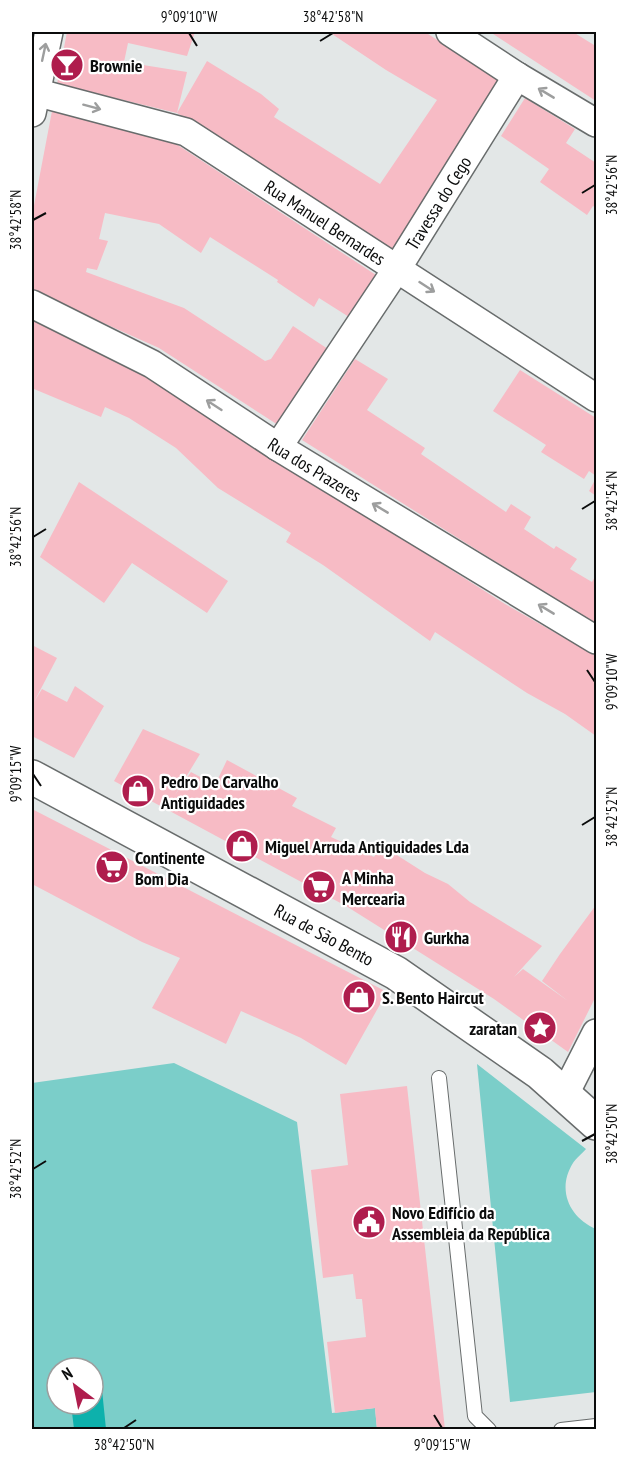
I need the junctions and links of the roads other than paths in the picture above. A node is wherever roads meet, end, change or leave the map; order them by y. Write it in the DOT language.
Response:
graph roads {
  1 [pos="49,32"];
  2 [pos="450,32"];
  3 [pos="517,76"];
  4 [pos="33,103"];
  5 [pos="597,123"];
  6 [pos="398,267"];
  7 [pos="32,304"];
  8 [pos="597,398"];
  9 [pos="278,447"];
  10 [pos="597,640"];
  11 [pos="32,777"];
  12 [pos="597,1033"];
  13 [pos="439,1078"];
  14 [pos="565,1094"];
  15 [pos="597,1123"];
  16 [pos="597,1426"];
  17 [pos="489,1430"];
  18 [pos="561,1430"];
  4 -- 1 [label="street, one-way"];
  2 -- 3 [label="street"];
  5 -- 3 [label="street, one-way"];
  3 -- 6 [label="street, Travessa do Cego"];
  4 -- 6 [label="street, Rua Manuel Bernardes, one-way"];
  6 -- 8 [label="street, Rua Manuel Bernardes, one-way"];
  6 -- 9 [label="street, Travessa do Cego"];
  9 -- 7 [label="street, Rua dos Prazeres, one-way"];
  10 -- 9 [label="street, Rua dos Prazeres, one-way"];
  11 -- 14 [label="street, Rua de São Bento"];
  12 -- 14 [label="street"];
  13 -- 17 [label="lane"];
  14 -- 15 [label="street, Rua de São Bento"];
  16 -- 18 [label="lane"];
}
